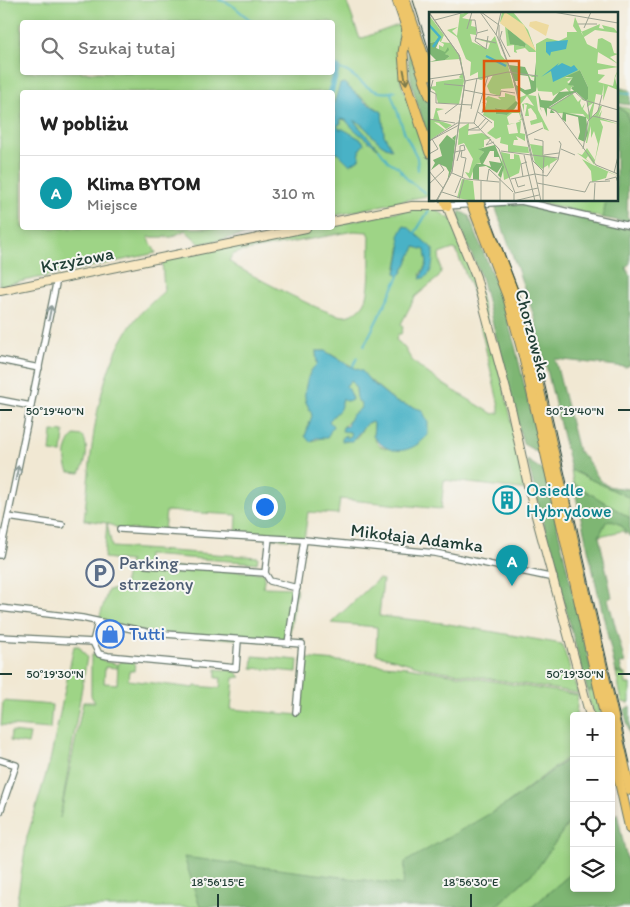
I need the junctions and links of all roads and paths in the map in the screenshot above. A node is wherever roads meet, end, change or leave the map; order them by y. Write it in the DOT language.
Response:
graph roads {
  1 [pos="397,0"];
  2 [pos="405,0"];
  3 [pos="407,29"];
  4 [pos="429,72"];
  5 [pos="429,93"];
  6 [pos="429,150"];
  7 [pos="471,201"];
  8 [pos="478,201"];
  9 [pos="446,203"];
  10 [pos="335,221"];
  11 [pos="630,226"];
  12 [pos="296,230"];
  13 [pos="486,230"];
  14 [pos="57,279"];
  15 [pos="0,291"];
  16 [pos="0,360"];
  17 [pos="39,368"];
  18 [pos="0,400"];
  19 [pos="31,406"];
  20 [pos="8,517"];
  21 [pos="62,525"];
  22 [pos="120,529"];
  23 [pos="268,538"];
  24 [pos="304,540"];
  25 [pos="0,554"];
  26 [pos="146,565"];
  27 [pos="264,573"];
  28 [pos="554,578"];
  29 [pos="297,588"];
  30 [pos="0,608"];
  31 [pos="98,622"];
  32 [pos="0,637"];
  33 [pos="238,640"];
  34 [pos="93,642"];
  35 [pos="288,643"];
  36 [pos="296,712"];
  37 [pos="589,712"];
  38 [pos="604,712"];
  39 [pos="617,759"];
  40 [pos="0,760"];
  41 [pos="630,790"];
  42 [pos="1,803"];
  43 [pos="0,812"];
  44 [pos="630,829"];
  1 -- 3 [label="main road"];
  2 -- 4 [label="main road"];
  3 -- 5 [label="main road"];
  3 -- 6 [label="main road, one-way"];
  7 -- 13 [label="main road, Chorzowska, bridge"];
  8 -- 13 [label="main road, Chorzowska, bridge"];
  9 -- 10 [label="street"];
  9 -- 11 [label="street"];
  9 -- 28 [label="street"];
  12 -- 14 [label="street, Krzyżowa"];
  13 -- 38 [label="main road, Chorzowska"];
  13 -- 39 [label="main road, Chorzowska"];
  14 -- 15 [label="street, Krzyżowa"];
  17 -- 14 [label="street, one-way"];
  16 -- 17 [label="street"];
  17 -- 19 [label="street"];
  18 -- 19 [label="street"];
  20 -- 19 [label="street, one-way"];
  20 -- 21 [label="street"];
  20 -- 25 [label="street"];
  22 -- 23 [label="street, Mikołaja Adamka"];
  23 -- 24 [label="street, Mikołaja Adamka"];
  23 -- 27 [label="street"];
  24 -- 28 [label="street, Mikołaja Adamka"];
  24 -- 29 [label="street"];
  26 -- 27 [label="street"];
  27 -- 29 [label="street"];
  28 -- 37 [label="street"];
  29 -- 35 [label="street"];
  30 -- 31 [label="street"];
  31 -- 33 [label="street"];
  31 -- 34 [label="street"];
  32 -- 34 [label="street"];
  33 -- 34 [label="street"];
  33 -- 35 [label="street"];
  35 -- 36 [label="street"];
  39 -- 41 [label="main road"];
  39 -- 44 [label="main road"];
  40 -- 42 [label="street"];
  42 -- 43 [label="street"];
}
